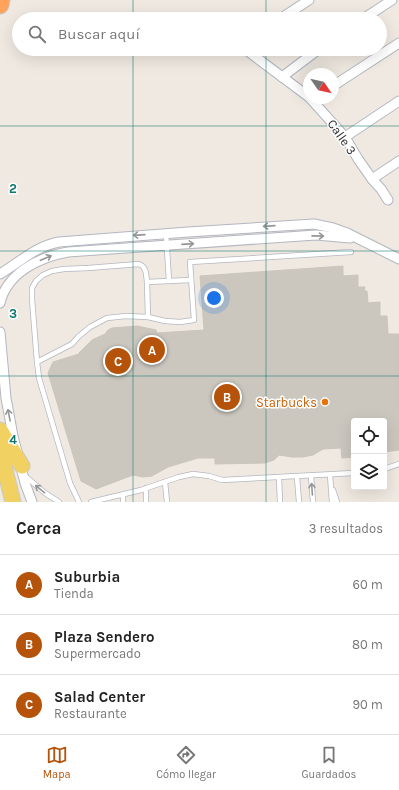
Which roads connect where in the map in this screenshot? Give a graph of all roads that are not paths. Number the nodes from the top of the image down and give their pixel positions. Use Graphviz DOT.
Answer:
graph roads {
  1 [pos="1,0"];
  2 [pos="309,0"];
  3 [pos="392,0"];
  4 [pos="0,5"];
  5 [pos="291,12"];
  6 [pos="373,12"];
  7 [pos="399,43"];
  8 [pos="387,51"];
  9 [pos="254,56"];
  10 [pos="310,56"];
  11 [pos="379,56"];
  12 [pos="282,77"];
  13 [pos="339,82"];
  14 [pos="303,92"];
  15 [pos="399,102"];
  16 [pos="317,104"];
  17 [pos="345,137"];
  18 [pos="399,162"];
  19 [pos="372,179"];
  20 [pos="388,200"];
  21 [pos="166,233"];
  22 [pos="360,240"];
  23 [pos="167,246"];
  24 [pos="351,252"];
  25 [pos="399,259"];
  26 [pos="29,266"];
  27 [pos="0,274"];
  28 [pos="191,280"];
  29 [pos="169,281"];
  30 [pos="147,282"];
  31 [pos="0,283"];
  32 [pos="0,303"];
  33 [pos="148,317"];
  34 [pos="0,332"];
  35 [pos="37,362"];
  36 [pos="0,430"];
  37 [pos="0,450"];
  38 [pos="399,464"];
  39 [pos="387,468"];
  40 [pos="23,470"];
  41 [pos="351,473"];
  42 [pos="330,475"];
  43 [pos="311,476"];
  44 [pos="297,477"];
  45 [pos="279,478"];
  46 [pos="165,482"];
  47 [pos="331,483"];
  48 [pos="146,488"];
  49 [pos="123,495"];
  50 [pos="99,501"];
  51 [pos="13,502"];
  52 [pos="32,502"];
  53 [pos="58,502"];
  54 [pos="79,502"];
  55 [pos="91,502"];
  56 [pos="123,502"];
  57 [pos="146,502"];
  58 [pos="167,502"];
  59 [pos="280,502"];
  60 [pos="299,502"];
  61 [pos="313,502"];
  62 [pos="332,502"];
  63 [pos="337,502"];
  1 -- 4 [label="highway"];
  2 -- 5 [label="street"];
  3 -- 6 [label="street"];
  7 -- 8 [label="street"];
  9 -- 12 [label="street, Calle 3"];
  10 -- 12 [label="street"];
  11 -- 13 [label="street"];
  12 -- 14 [label="street, Calle 3"];
  15 -- 17 [label="street"];
  16 -- 17 [label="street, Calle 3"];
  17 -- 19 [label="street, Calle 3"];
  18 -- 19 [label="street"];
  19 -- 20 [label="street, Calle 3"];
  22 -- 21 [label="street, one-way"];
  21 -- 23 [label="lane"];
  21 -- 27 [label="street, one-way"];
  23 -- 22 [label="street, one-way"];
  22 -- 25 [label="street"];
  26 -- 23 [label="street, one-way"];
  23 -- 29 [label="lane"];
  24 -- 28 [label="lane"];
  26 -- 31 [label="street"];
  26 -- 32 [label="street"];
  28 -- 29 [label="lane"];
  28 -- 33 [label="lane"];
  29 -- 30 [label="lane"];
  30 -- 33 [label="lane"];
  30 -- 35 [label="lane"];
  33 -- 35 [label="lane"];
  40 -- 34 [label="street, one-way"];
  35 -- 54 [label="lane"];
  36 -- 40 [label="main road"];
  37 -- 51 [label="main road"];
  38 -- 39 [label="lane"];
  40 -- 52 [label="street"];
  53 -- 40 [label="lane, one-way"];
  41 -- 42 [label="lane"];
  42 -- 43 [label="lane"];
  42 -- 47 [label="lane"];
  43 -- 44 [label="lane"];
  61 -- 43 [label="lane, one-way"];
  44 -- 45 [label="lane"];
  44 -- 60 [label="lane"];
  45 -- 46 [label="lane"];
  45 -- 59 [label="lane"];
  46 -- 48 [label="lane"];
  46 -- 58 [label="lane"];
  47 -- 62 [label="lane"];
  47 -- 63 [label="lane"];
  48 -- 49 [label="lane"];
  48 -- 57 [label="lane"];
  49 -- 50 [label="lane"];
  49 -- 56 [label="lane"];
  50 -- 55 [label="lane"];
}
